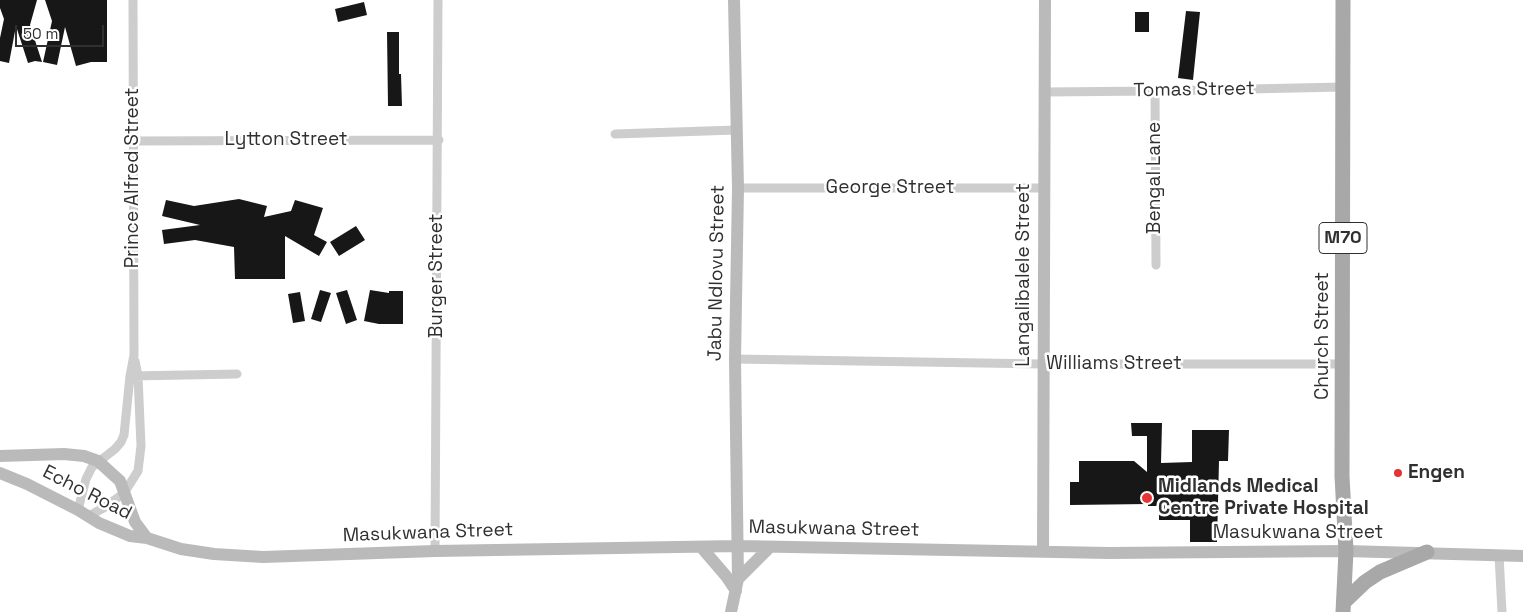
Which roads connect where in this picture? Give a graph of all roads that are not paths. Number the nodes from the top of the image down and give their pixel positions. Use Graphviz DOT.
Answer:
graph roads {
  1 [pos="133,0"];
  2 [pos="438,0"];
  3 [pos="734,0"];
  4 [pos="1045,0"];
  5 [pos="1343,0"];
  6 [pos="1343,87"];
  7 [pos="1155,91"];
  8 [pos="1044,92"];
  9 [pos="736,130"];
  10 [pos="615,134"];
  11 [pos="438,140"];
  12 [pos="133,141"];
  13 [pos="738,188"];
  14 [pos="1043,188"];
  15 [pos="1156,265"];
  16 [pos="735,359"];
  17 [pos="1043,364"];
  18 [pos="1343,364"];
  19 [pos="237,374"];
  20 [pos="134,376"];
  21 [pos="0,456"];
  22 [pos="98,461"];
  23 [pos="0,473"];
  24 [pos="124,493"];
  25 [pos="83,513"];
  26 [pos="147,538"];
  27 [pos="738,546"];
  28 [pos="702,548"];
  29 [pos="769,548"];
  30 [pos="435,551"];
  31 [pos="1043,551"];
  32 [pos="1346,551"];
  33 [pos="1427,552"];
  34 [pos="1499,555"];
  35 [pos="1523,556"];
  36 [pos="737,585"];
  37 [pos="1344,607"];
  38 [pos="731,612"];
  39 [pos="1502,612"];
  1 -- 12 [label="street, Prince Alfred Street"];
  2 -- 11 [label="street, Burger Street"];
  3 -- 9 [label="main road, Jabu Ndlovu Street"];
  4 -- 8 [label="main road, Langalibalele Street"];
  5 -- 6 [label="main road, Church Street / M70"];
  6 -- 7 [label="street, Tomas Street"];
  6 -- 18 [label="main road, Church Street / M70"];
  7 -- 8 [label="street, Tomas Street"];
  7 -- 15 [label="street, Bengal Lane"];
  8 -- 14 [label="main road, Langalibalele Street"];
  9 -- 10 [label="street"];
  9 -- 13 [label="main road, Jabu Ndlovu Street"];
  11 -- 12 [label="street, Lytton Street"];
  11 -- 30 [label="street, Burger Street"];
  12 -- 20 [label="street, Prince Alfred Street"];
  13 -- 14 [label="street, George Street"];
  13 -- 16 [label="main road, Jabu Ndlovu Street"];
  14 -- 17 [label="main road, Langalibalele Street"];
  16 -- 17 [label="street, Williams Street"];
  16 -- 27 [label="main road, Jabu Ndlovu Street"];
  17 -- 18 [label="street, Williams Street"];
  17 -- 31 [label="main road, Langalibalele Street"];
  18 -- 32 [label="main road, Church Street / M70"];
  19 -- 20 [label="street"];
  20 -- 22 [label="street, Prince Alfred Street"];
  20 -- 24 [label="street, Prince Alfred Street"];
  21 -- 22 [label="main road, Echo Road"];
  22 -- 24 [label="main road, Echo Road"];
  22 -- 25 [label="street, Prince Alfred Street"];
  23 -- 25 [label="main road, Echo Road"];
  24 -- 25 [label="street, Prince Alfred Street"];
  24 -- 26 [label="main road, Echo Road"];
  25 -- 26 [label="main road, Echo Road"];
  26 -- 30 [label="main road, Masukwana Street"];
  27 -- 28 [label="main road, Masukwana Street"];
  27 -- 29 [label="main road, Masukwana Street"];
  27 -- 36 [label="main road, Jabu Ndlovu Street"];
  28 -- 30 [label="main road, Masukwana Street"];
  28 -- 36 [label="main road"];
  29 -- 31 [label="main road, Masukwana Street"];
  29 -- 36 [label="main road"];
  31 -- 32 [label="main road, Masukwana Street"];
  32 -- 33 [label="main road, Masukwana Street"];
  32 -- 37 [label="main road, Church Street / M70"];
  33 -- 34 [label="main road, Masukwana Street"];
  33 -- 37 [label="main road"];
  34 -- 35 [label="main road, Masukwana Street"];
  34 -- 39 [label="street"];
  36 -- 38 [label="main road, Jabu Ndlovu Street"];
}
